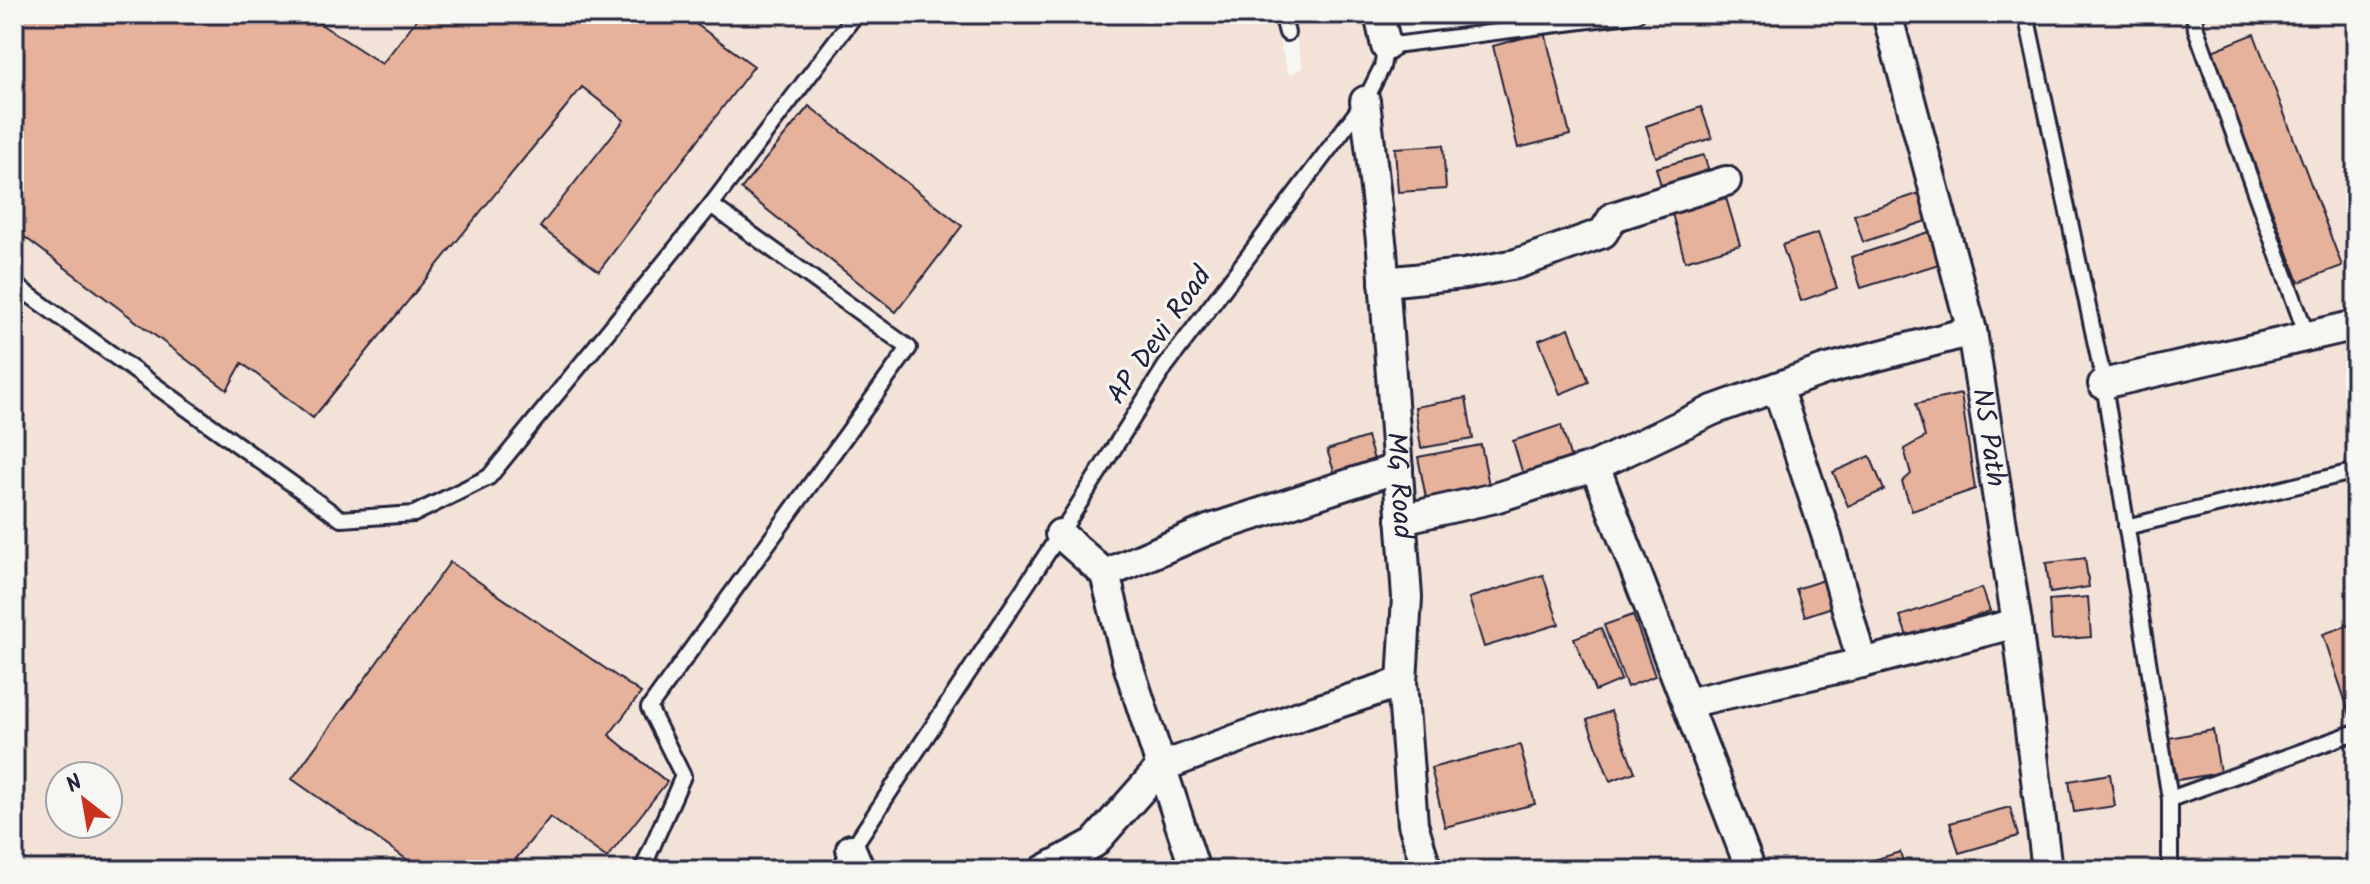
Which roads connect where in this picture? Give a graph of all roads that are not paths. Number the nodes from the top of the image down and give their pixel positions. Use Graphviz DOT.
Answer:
graph roads {
  1 [pos="856,14"];
  2 [pos="1282,14"];
  3 [pos="1379,14"];
  4 [pos="1637,14"];
  5 [pos="1887,14"];
  6 [pos="2026,14"];
  7 [pos="2194,14"];
  8 [pos="1287,33"];
  9 [pos="1386,46"];
  10 [pos="1365,101"];
  11 [pos="1726,181"];
  12 [pos="711,205"];
  13 [pos="1384,282"];
  14 [pos="14,284"];
  15 [pos="2356,325"];
  16 [pos="1972,331"];
  17 [pos="2307,336"];
  18 [pos="2103,384"];
  19 [pos="1777,387"];
  20 [pos="1595,466"];
  21 [pos="1398,468"];
  22 [pos="2356,471"];
  23 [pos="1401,519"];
  24 [pos="2126,527"];
  25 [pos="1060,534"];
  26 [pos="1105,574"];
  27 [pos="2017,623"];
  28 [pos="1862,663"];
  29 [pos="1402,682"];
  30 [pos="1687,703"];
  31 [pos="2356,732"];
  32 [pos="1161,767"];
  33 [pos="2170,799"];
  34 [pos="850,863"];
  35 [pos="642,870"];
  36 [pos="1044,870"];
  37 [pos="1195,870"];
  38 [pos="1427,870"];
  39 [pos="1751,870"];
  40 [pos="2046,870"];
  41 [pos="2170,870"];
  1 -- 12 [label="lane"];
  2 -- 8 [label="lane"];
  3 -- 9 [label="street"];
  4 -- 9 [label="lane"];
  5 -- 16 [label="street, NS Path"];
  6 -- 18 [label="lane"];
  7 -- 17 [label="lane"];
  9 -- 10 [label="lane, AP Devi Road"];
  10 -- 13 [label="street, MG Road"];
  10 -- 25 [label="lane, AP Devi Road"];
  11 -- 13 [label="street"];
  12 -- 14 [label="lane"];
  12 -- 35 [label="lane"];
  13 -- 21 [label="street, MG Road"];
  15 -- 17 [label="street"];
  16 -- 19 [label="street"];
  16 -- 27 [label="street, NS Path"];
  17 -- 18 [label="street"];
  18 -- 24 [label="lane"];
  19 -- 20 [label="street"];
  19 -- 28 [label="street"];
  20 -- 23 [label="street"];
  20 -- 30 [label="street"];
  21 -- 23 [label="street, MG Road"];
  21 -- 26 [label="street"];
  22 -- 24 [label="lane"];
  23 -- 29 [label="street, MG Road"];
  24 -- 33 [label="lane"];
  25 -- 26 [label="street"];
  25 -- 34 [label="lane, AP Devi Road"];
  26 -- 32 [label="street"];
  27 -- 28 [label="street"];
  27 -- 40 [label="street, NS Path"];
  28 -- 30 [label="street"];
  29 -- 32 [label="street"];
  29 -- 38 [label="street, MG Road"];
  30 -- 39 [label="street"];
  31 -- 33 [label="lane"];
  32 -- 36 [label="street"];
  32 -- 37 [label="street"];
  33 -- 41 [label="lane"];
}
